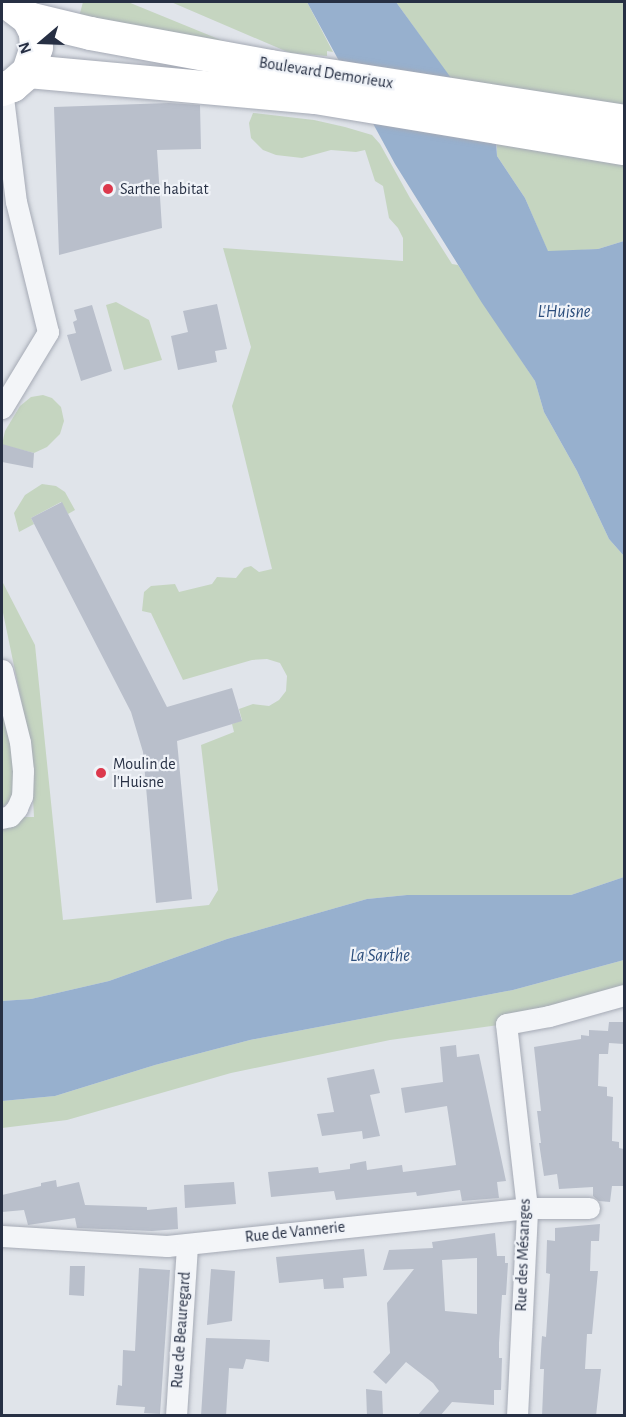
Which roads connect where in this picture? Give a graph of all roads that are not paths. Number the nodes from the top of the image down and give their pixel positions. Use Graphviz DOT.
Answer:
graph roads {
  1 [pos="18,10"];
  2 [pos="11,83"];
  3 [pos="624,121"];
  4 [pos="580,128"];
  5 [pos="624,148"];
  6 [pos="2,408"];
  7 [pos="2,670"];
  8 [pos="6,817"];
  9 [pos="624,995"];
  10 [pos="527,1208"];
  11 [pos="588,1208"];
  12 [pos="2,1236"];
  13 [pos="187,1244"];
  14 [pos="176,1416"];
  15 [pos="517,1416"];
  1 -- 2 [label="main road, Boulevard Demorieux"];
  1 -- 4 [label="main road, Boulevard Demorieux"];
  2 -- 4 [label="main road, Boulevard Demorieux"];
  2 -- 6 [label="street"];
  3 -- 4 [label="main road, Boulevard Demorieux"];
  4 -- 5 [label="main road, Boulevard Demorieux"];
  7 -- 8 [label="street"];
  9 -- 10 [label="street, Rue des Mésanges"];
  10 -- 11 [label="street, Rue de Vannerie"];
  10 -- 13 [label="street, Rue de Vannerie"];
  10 -- 15 [label="street, Rue des Mésanges"];
  12 -- 13 [label="street, Rue de Vannerie"];
  13 -- 14 [label="street, Rue de Beauregard"];
}
